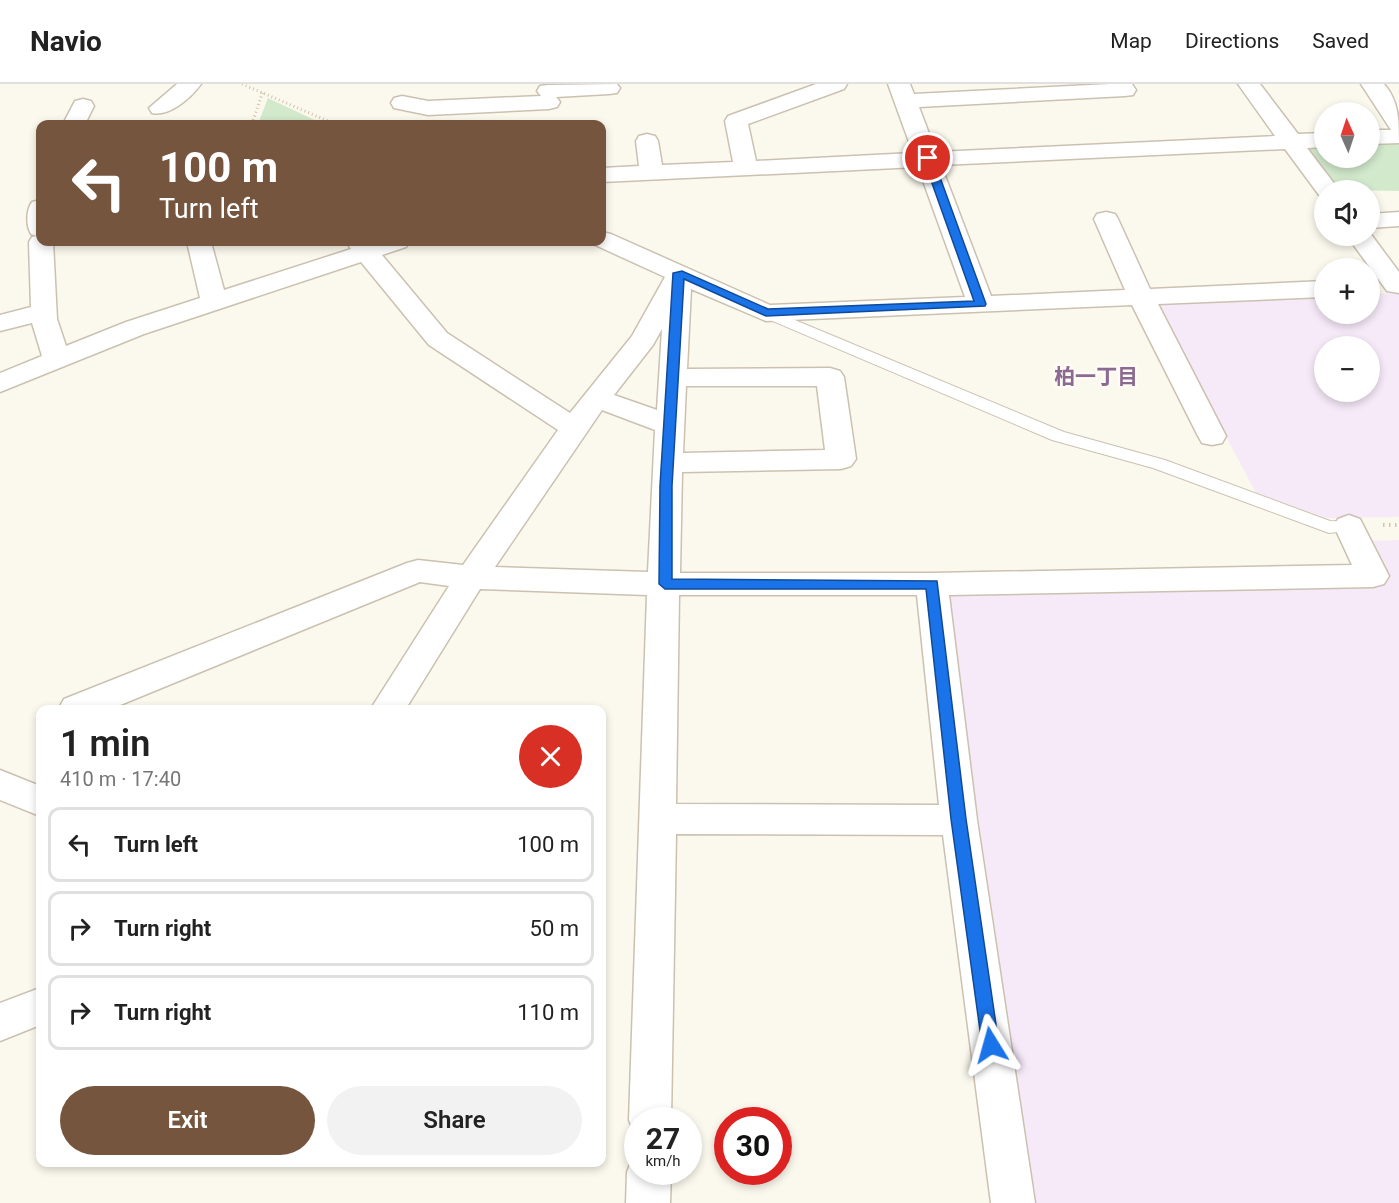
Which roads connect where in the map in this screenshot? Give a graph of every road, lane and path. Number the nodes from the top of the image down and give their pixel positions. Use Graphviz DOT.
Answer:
graph roads {
  1 [pos="190,84"];
  2 [pos="242,84"];
  3 [pos="836,84"];
  4 [pos="1121,84"];
  5 [pos="1249,84"];
  6 [pos="1372,84"];
  7 [pos="609,88"];
  8 [pos="263,91"];
  9 [pos="548,92"];
  10 [pos="902,92"];
  11 [pos="402,103"];
  12 [pos="160,108"];
  13 [pos="253,120"];
  14 [pos="326,120"];
  15 [pos="550,120"];
  16 [pos="1399,125"];
  17 [pos="1399,136"];
  18 [pos="1380,137"];
  19 [pos="647,141"];
  20 [pos="1314,141"];
  21 [pos="1292,142"];
  22 [pos="928,158"];
  23 [pos="746,167"];
  24 [pos="651,172"];
  25 [pos="606,174"];
  26 [pos="1320,180"];
  27 [pos="1106,219"];
  28 [pos="1399,219"];
  29 [pos="1380,220"];
  30 [pos="606,241"];
  31 [pos="41,246"];
  32 [pos="200,246"];
  33 [pos="362,246"];
  34 [pos="1367,246"];
  35 [pos="679,273"];
  36 [pos="1398,286"];
  37 [pos="1380,287"];
  38 [pos="1314,290"];
  39 [pos="1141,297"];
  40 [pos="214,301"];
  41 [pos="981,304"];
  42 [pos="44,312"];
  43 [pos="766,313"];
  44 [pos="0,323"];
  45 [pos="57,359"];
  46 [pos="673,378"];
  47 [pos="0,383"];
  48 [pos="596,398"];
  49 [pos="670,425"];
  50 [pos="574,428"];
  51 [pos="1212,436"];
  52 [pos="667,463"];
  53 [pos="1349,526"];
  54 [pos="471,577"];
  55 [pos="665,584"];
  56 [pos="932,584"];
  57 [pos="83,705"];
  58 [pos="390,705"];
  59 [pos="0,785"];
  60 [pos="36,799"];
  61 [pos="657,819"];
  62 [pos="959,819"];
  63 [pos="36,1008"];
  64 [pos="1,1024"];
  65 [pos="650,1107"];
  66 [pos="649,1185"];
  67 [pos="648,1203"];
  68 [pos="1013,1203"];
  1 -- 12 [label="street"];
  2 -- 8 [label="path"];
  3 -- 23 [label="street"];
  4 -- 10 [label="street"];
  5 -- 21 [label="street"];
  6 -- 16 [label="street"];
  7 -- 9 [label="street"];
  8 -- 13 [label="path"];
  8 -- 14 [label="path"];
  9 -- 11 [label="street"];
  9 -- 15 [label="street"];
  10 -- 22 [label="street"];
  17 -- 18 [label="street"];
  19 -- 24 [label="street"];
  20 -- 21 [label="street"];
  21 -- 22 [label="street"];
  21 -- 26 [label="street"];
  22 -- 23 [label="street"];
  22 -- 41 [label="street"];
  23 -- 24 [label="street"];
  24 -- 25 [label="street"];
  27 -- 39 [label="street"];
  28 -- 29 [label="street"];
  30 -- 35 [label="street"];
  31 -- 42 [label="street"];
  32 -- 40 [label="street"];
  33 -- 40 [label="street"];
  33 -- 50 [label="street"];
  34 -- 36 [label="street"];
  35 -- 43 [label="street"];
  35 -- 46 [label="street"];
  35 -- 48 [label="street"];
  36 -- 37 [label="street"];
  38 -- 39 [label="street"];
  39 -- 41 [label="street"];
  39 -- 51 [label="street"];
  40 -- 45 [label="street"];
  41 -- 43 [label="street"];
  42 -- 44 [label="street"];
  42 -- 45 [label="street"];
  43 -- 53 [label="lane"];
  45 -- 47 [label="street"];
  46 -- 49 [label="street"];
  46 -- 52 [label="street"];
  48 -- 49 [label="street"];
  48 -- 50 [label="street"];
  49 -- 52 [label="street"];
  50 -- 54 [label="street"];
  52 -- 55 [label="street"];
  53 -- 56 [label="street"];
  54 -- 55 [label="street"];
  54 -- 57 [label="street"];
  54 -- 58 [label="street"];
  55 -- 56 [label="street"];
  55 -- 61 [label="street"];
  56 -- 62 [label="street"];
  59 -- 60 [label="street"];
  61 -- 62 [label="street"];
  61 -- 65 [label="street"];
  62 -- 68 [label="street"];
  63 -- 64 [label="street"];
  66 -- 67 [label="street"];
}
